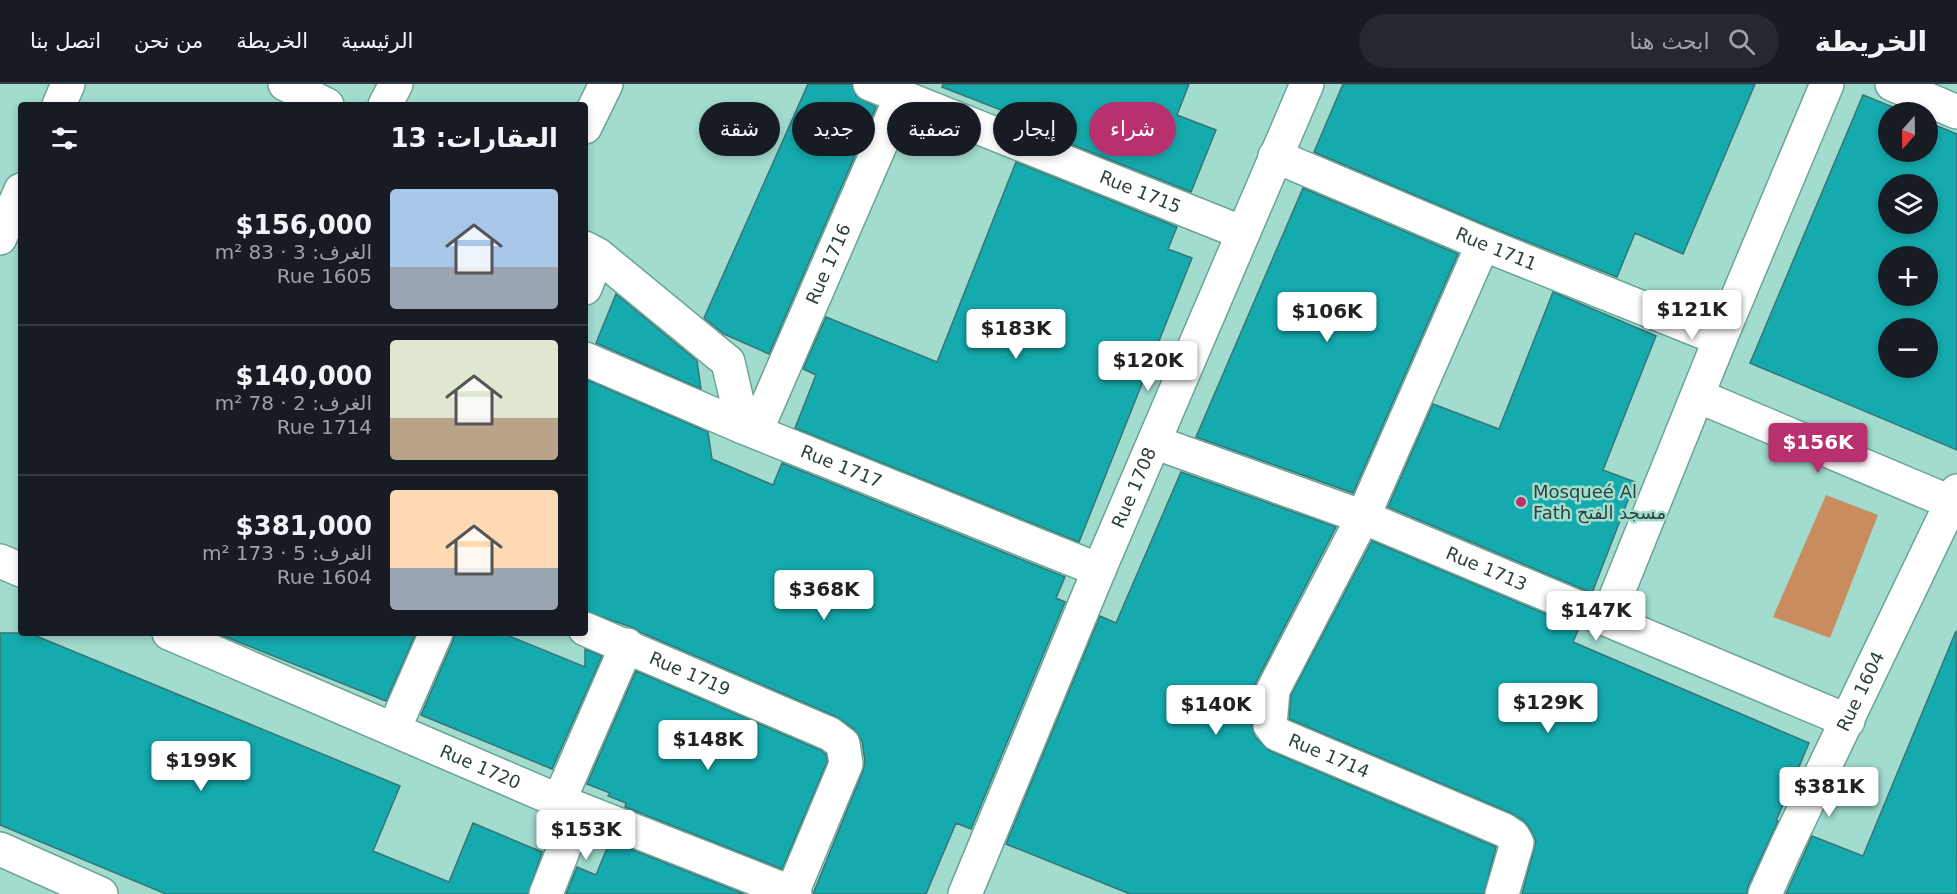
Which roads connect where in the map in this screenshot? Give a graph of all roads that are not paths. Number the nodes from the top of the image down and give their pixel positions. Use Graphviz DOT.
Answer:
graph roads {
  1 [pos="68,84"];
  2 [pos="285,84"];
  3 [pos="396,84"];
  4 [pos="606,84"];
  5 [pos="870,84"];
  6 [pos="1307,84"];
  7 [pos="1827,84"];
  8 [pos="1892,84"];
  9 [pos="901,97"];
  10 [pos="60,102"];
  11 [pos="321,102"];
  12 [pos="387,102"];
  13 [pos="1957,112"];
  14 [pos="588,121"];
  15 [pos="1275,156"];
  16 [pos="1243,233"];
  17 [pos="1483,244"];
  18 [pos="592,252"];
  19 [pos="588,273"];
  20 [pos="1720,339"];
  21 [pos="588,360"];
  22 [pos="1698,396"];
  23 [pos="749,429"];
  24 [pos="1154,442"];
  25 [pos="1955,500"];
  26 [pos="1363,517"];
  27 [pos="0,561"];
  28 [pos="18,569"];
  29 [pos="1098,570"];
  30 [pos="1607,619"];
  31 [pos="588,629"];
  32 [pos="176,636"];
  33 [pos="435,636"];
  34 [pos="627,645"];
  35 [pos="1848,721"];
  36 [pos="394,729"];
  37 [pos="569,805"];
  38 [pos="1,851"];
  39 [pos="101,894"];
  40 [pos="546,894"];
  41 [pos="794,894"];
  42 [pos="965,894"];
  43 [pos="1502,894"];
  44 [pos="1766,894"];
  1 -- 10 [label="street"];
  2 -- 11 [label="street"];
  3 -- 12 [label="street"];
  4 -- 14 [label="street"];
  5 -- 9 [label="street, Rue 1715"];
  6 -- 15 [label="street, Rue 1708"];
  7 -- 20 [label="street"];
  8 -- 13 [label="street"];
  9 -- 16 [label="street, Rue 1715"];
  9 -- 23 [label="street, Rue 1716"];
  15 -- 16 [label="street, Rue 1708"];
  15 -- 17 [label="street, Rue 1711"];
  16 -- 24 [label="street, Rue 1708"];
  17 -- 20 [label="street, Rue 1711"];
  17 -- 26 [label="street, Rue 1714"];
  18 -- 19 [label="street"];
  18 -- 23 [label="street"];
  20 -- 22 [label="street"];
  21 -- 23 [label="street, Rue 1717"];
  22 -- 25 [label="street"];
  22 -- 30 [label="street"];
  23 -- 29 [label="street, Rue 1717"];
  24 -- 26 [label="street, Rue 1713"];
  24 -- 29 [label="street, Rue 1708"];
  25 -- 35 [label="street, Rue 1604"];
  26 -- 30 [label="street, Rue 1713"];
  26 -- 43 [label="street, Rue 1714"];
  27 -- 28 [label="street"];
  29 -- 42 [label="street, Rue 1708"];
  30 -- 35 [label="street, Rue 1713"];
  31 -- 34 [label="street, Rue 1719"];
  32 -- 36 [label="street, Rue 1720"];
  33 -- 36 [label="street"];
  34 -- 37 [label="street"];
  34 -- 41 [label="street, Rue 1719"];
  35 -- 44 [label="street, Rue 1604"];
  36 -- 37 [label="street, Rue 1720"];
  37 -- 40 [label="street"];
  37 -- 41 [label="street, Rue 1720"];
  38 -- 39 [label="street"];
}
